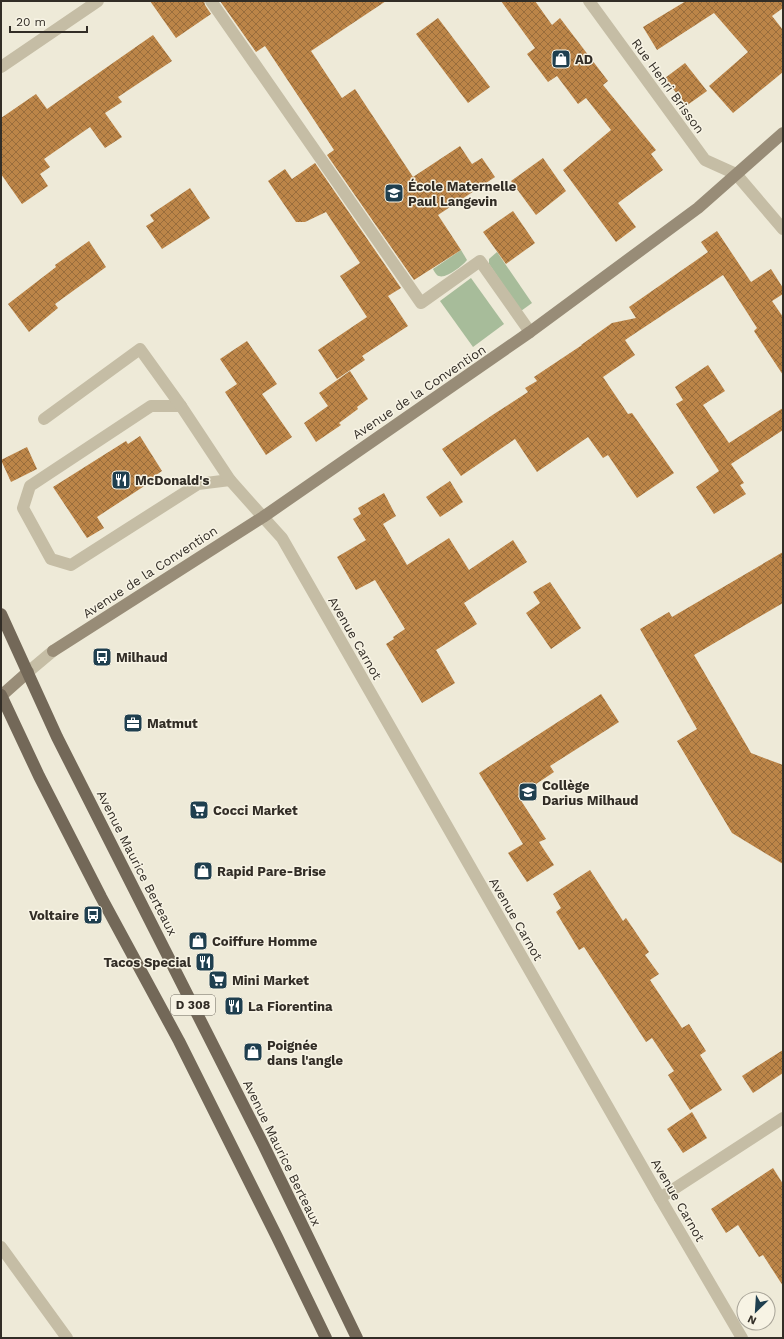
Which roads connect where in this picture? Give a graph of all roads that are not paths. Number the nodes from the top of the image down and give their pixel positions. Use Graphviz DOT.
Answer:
graph roads {
  1 [pos="98,1"];
  2 [pos="211,1"];
  3 [pos="589,1"];
  4 [pos="1,67"];
  5 [pos="783,133"];
  6 [pos="736,174"];
  7 [pos="783,229"];
  8 [pos="530,332"];
  9 [pos="181,406"];
  10 [pos="44,419"];
  11 [pos="230,480"];
  12 [pos="263,516"];
  13 [pos="1,614"];
  14 [pos="28,672"];
  15 [pos="1,696"];
  16 [pos="783,1118"];
  17 [pos="660,1198"];
  18 [pos="1,1247"];
  19 [pos="68,1338"];
  20 [pos="326,1338"];
  21 [pos="357,1338"];
  22 [pos="742,1338"];
  1 -- 4 [label="street"];
  2 -- 8 [label="street"];
  3 -- 6 [label="street, Rue Henri Brisson"];
  5 -- 6 [label="street, Avenue de la Convention"];
  6 -- 7 [label="street"];
  6 -- 8 [label="street, Avenue de la Convention"];
  8 -- 12 [label="street, Avenue de la Convention"];
  9 -- 10 [label="street, Avenue Carnot"];
  9 -- 11 [label="street, Avenue Carnot"];
  9 -- 11 [label="street"];
  11 -- 12 [label="street, Avenue Carnot"];
  12 -- 14 [label="street, Avenue de la Convention"];
  12 -- 17 [label="street, Avenue Carnot"];
  13 -- 14 [label="main road, Avenue Maurice Berteaux / D 308"];
  14 -- 15 [label="street"];
  14 -- 21 [label="main road, Avenue Maurice Berteaux / D 308"];
  15 -- 20 [label="main road"];
  16 -- 17 [label="street"];
  17 -- 22 [label="street, Avenue Carnot"];
  18 -- 19 [label="street"];
}
